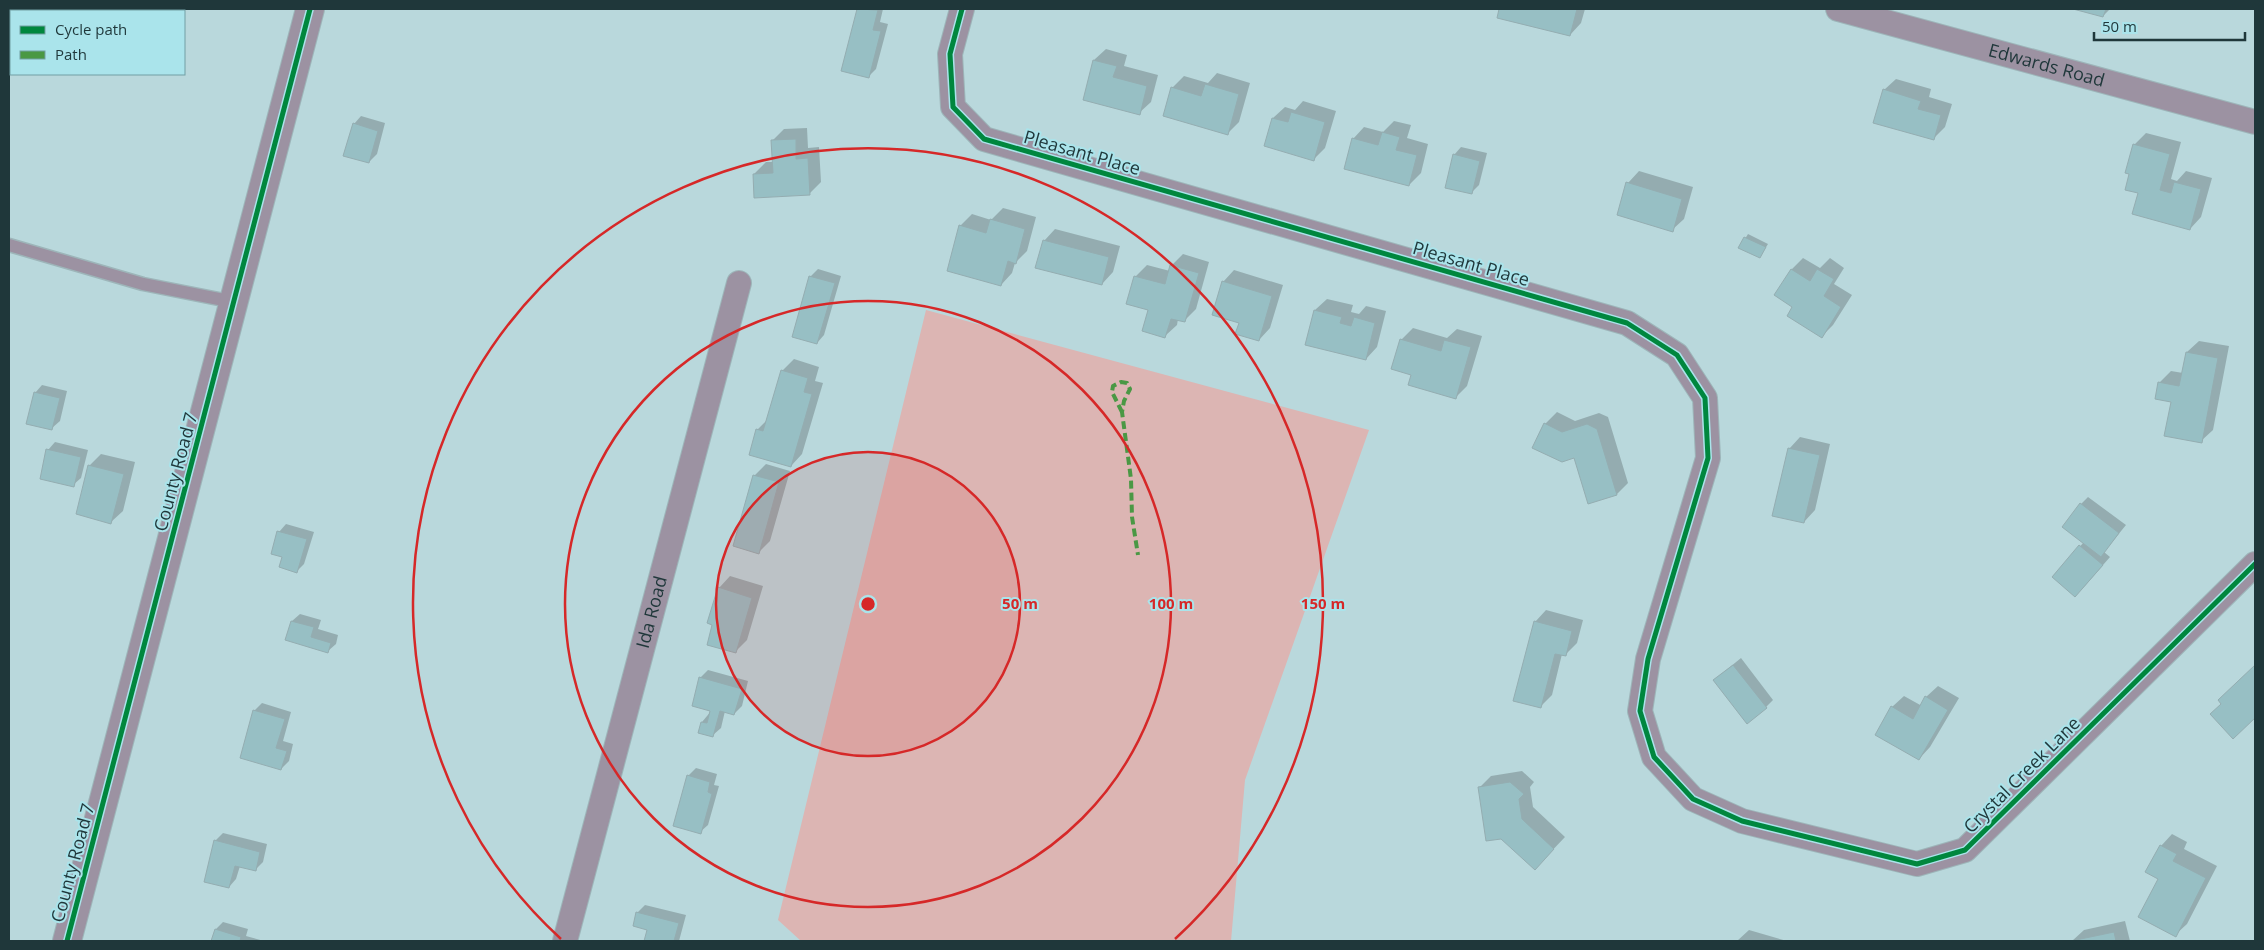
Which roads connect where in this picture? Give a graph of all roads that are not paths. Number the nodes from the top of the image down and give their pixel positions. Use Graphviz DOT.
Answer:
graph roads {
  1 [pos="310,9"];
  2 [pos="962,9"];
  3 [pos="1838,9"];
  4 [pos="2255,122"];
  5 [pos="9,245"];
  6 [pos="739,283"];
  7 [pos="234,302"];
  8 [pos="2255,564"];
  9 [pos="1654,757"];
  10 [pos="67,941"];
  11 [pos="565,941"];
  1 -- 7 [label="street, County Road 7"];
  2 -- 9 [label="street, Pleasant Place"];
  3 -- 4 [label="street, Edwards Road"];
  5 -- 7 [label="lane"];
  6 -- 11 [label="street, Ida Road"];
  7 -- 10 [label="street, County Road 7"];
  8 -- 9 [label="street, Crystal Creek Lane"];
}
